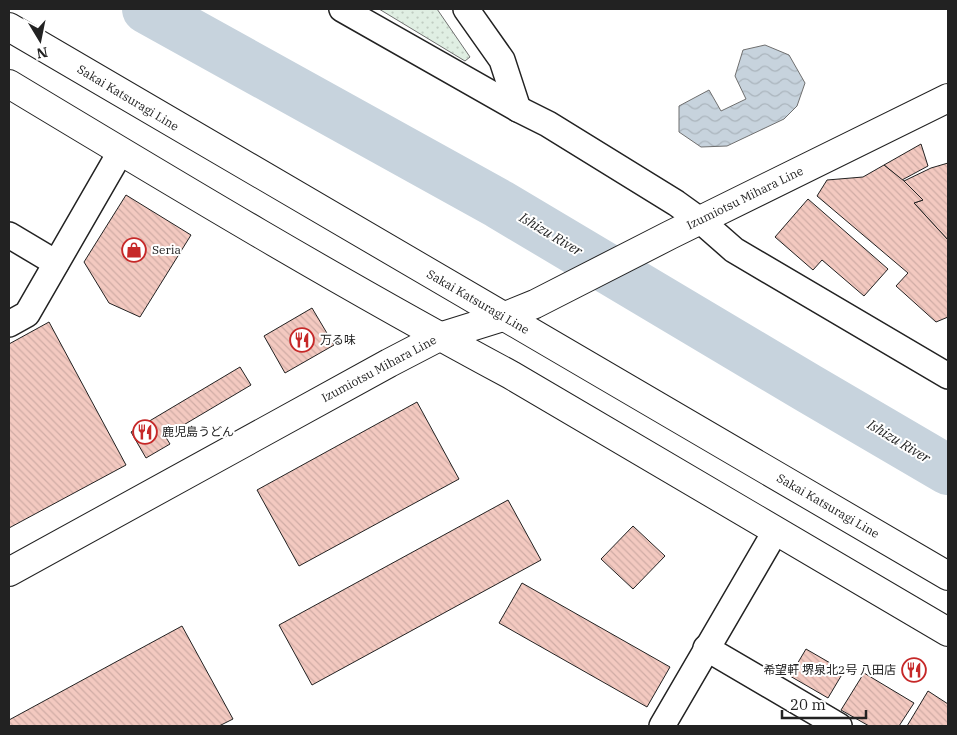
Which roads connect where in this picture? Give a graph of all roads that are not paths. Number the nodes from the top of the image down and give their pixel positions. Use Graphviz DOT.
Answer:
graph roads {
  1 [pos="342,9"];
  2 [pos="466,9"];
  3 [pos="9,27"];
  4 [pos="9,84"];
  5 [pos="948,98"];
  6 [pos="518,109"];
  7 [pos="121,151"];
  8 [pos="701,221"];
  9 [pos="9,235"];
  10 [pos="56,263"];
  11 [pos="503,317"];
  12 [pos="9,324"];
  13 [pos="439,337"];
  14 [pos="948,376"];
  15 [pos="775,532"];
  16 [pos="9,572"];
  17 [pos="948,576"];
  18 [pos="948,632"];
  19 [pos="706,648"];
  20 [pos="662,726"];
  21 [pos="839,726"];
  1 -- 6 [label="street"];
  2 -- 6 [label="street"];
  3 -- 11 [label="main road, Sakai Katsuragi Line"];
  4 -- 7 [label="main road"];
  5 -- 8 [label="main road, Izumiotsu Mihara Line"];
  6 -- 8 [label="street"];
  7 -- 10 [label="street"];
  7 -- 13 [label="main road"];
  8 -- 11 [label="main road, Izumiotsu Mihara Line"];
  8 -- 14 [label="street"];
  9 -- 10 [label="street"];
  10 -- 12 [label="street"];
  11 -- 13 [label="main road, Izumiotsu Mihara Line"];
  11 -- 17 [label="main road, Sakai Katsuragi Line"];
  13 -- 15 [label="main road"];
  13 -- 16 [label="main road, Izumiotsu Mihara Line"];
  15 -- 18 [label="main road"];
  15 -- 19 [label="street"];
  19 -- 20 [label="street"];
  19 -- 21 [label="street"];
}
